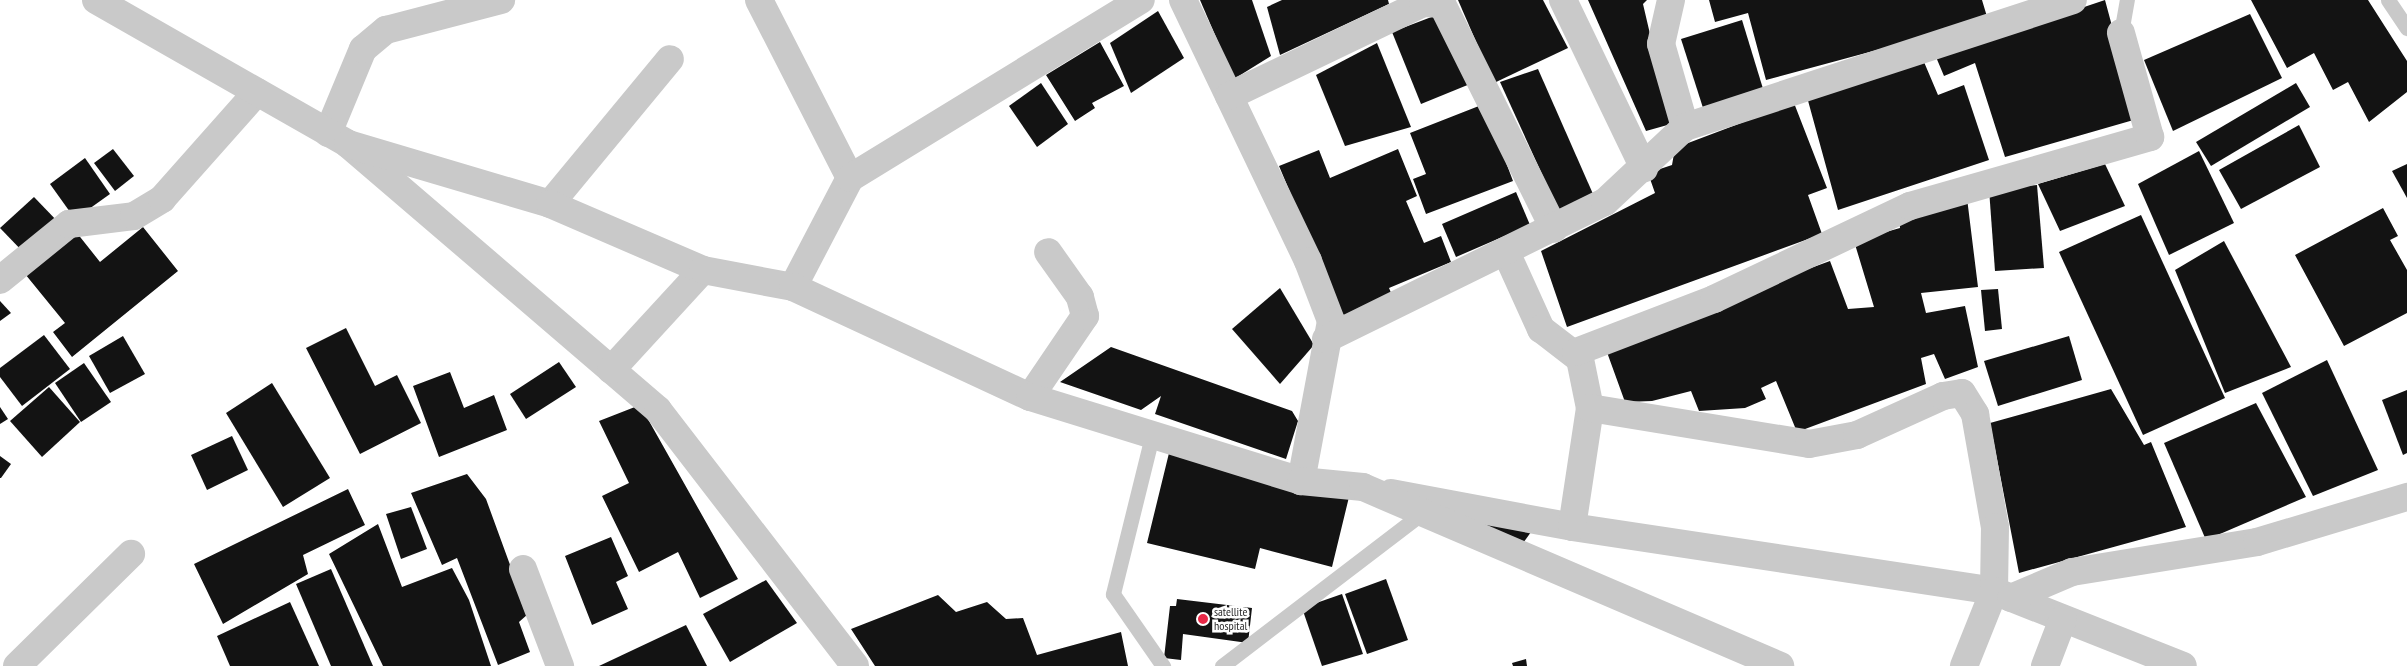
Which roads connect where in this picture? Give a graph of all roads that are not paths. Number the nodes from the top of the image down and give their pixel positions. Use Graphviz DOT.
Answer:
graph roads {
  1 [pos="96,0"];
  2 [pos="501,0"];
  3 [pos="759,0"];
  4 [pos="1141,0"];
  5 [pos="1182,0"];
  6 [pos="1563,0"];
  7 [pos="1671,0"];
  8 [pos="2073,0"];
  9 [pos="2126,0"];
  10 [pos="2388,0"];
  11 [pos="2407,28"];
  12 [pos="2121,33"];
  13 [pos="670,59"];
  14 [pos="257,92"];
  15 [pos="1229,96"];
  16 [pos="1685,127"];
  17 [pos="338,138"];
  18 [pos="1644,168"];
  19 [pos="850,178"];
  20 [pos="550,204"];
  21 [pos="1554,229"];
  22 [pos="1048,252"];
  23 [pos="1506,252"];
  24 [pos="703,270"];
  25 [pos="0,280"];
  26 [pos="793,287"];
  27 [pos="1326,339"];
  28 [pos="1576,352"];
  29 [pos="611,370"];
  30 [pos="1030,397"];
  31 [pos="1590,408"];
  32 [pos="1152,436"];
  33 [pos="1301,481"];
  34 [pos="1363,487"];
  35 [pos="2407,497"];
  36 [pos="1422,513"];
  37 [pos="1572,527"];
  38 [pos="131,554"];
  39 [pos="523,569"];
  40 [pos="2003,594"];
  41 [pos="2063,619"];
  42 [pos="17,666"];
  43 [pos="560,666"];
  44 [pos="855,666"];
  45 [pos="1163,666"];
  46 [pos="1222,666"];
  47 [pos="1780,666"];
  48 [pos="1964,666"];
  49 [pos="2045,666"];
  50 [pos="2183,666"];
  1 -- 14 [label="street"];
  2 -- 17 [label="street"];
  3 -- 19 [label="street"];
  4 -- 19 [label="street"];
  5 -- 15 [label="street"];
  6 -- 18 [label="street"];
  7 -- 16 [label="street"];
  8 -- 16 [label="street"];
  9 -- 12 [label="lane"];
  10 -- 11 [label="lane"];
  12 -- 28 [label="street"];
  13 -- 20 [label="street"];
  14 -- 17 [label="street"];
  14 -- 25 [label="street"];
  15 -- 21 [label="street"];
  15 -- 27 [label="street"];
  16 -- 18 [label="street"];
  17 -- 20 [label="street"];
  17 -- 29 [label="street"];
  18 -- 21 [label="street"];
  19 -- 26 [label="street"];
  20 -- 24 [label="street"];
  21 -- 23 [label="street"];
  22 -- 30 [label="street"];
  23 -- 27 [label="street"];
  23 -- 28 [label="street"];
  24 -- 26 [label="street"];
  24 -- 29 [label="street"];
  26 -- 30 [label="street"];
  27 -- 33 [label="street"];
  28 -- 31 [label="street"];
  29 -- 44 [label="street"];
  30 -- 32 [label="street"];
  31 -- 37 [label="street"];
  31 -- 40 [label="street"];
  32 -- 33 [label="street"];
  32 -- 45 [label="lane"];
  33 -- 34 [label="street"];
  34 -- 36 [label="street"];
  34 -- 37 [label="street"];
  35 -- 40 [label="street"];
  36 -- 46 [label="lane"];
  36 -- 47 [label="street"];
  37 -- 40 [label="street"];
  38 -- 42 [label="street"];
  39 -- 43 [label="street"];
  40 -- 41 [label="street"];
  40 -- 48 [label="street"];
  41 -- 49 [label="street"];
  41 -- 50 [label="street"];
}
